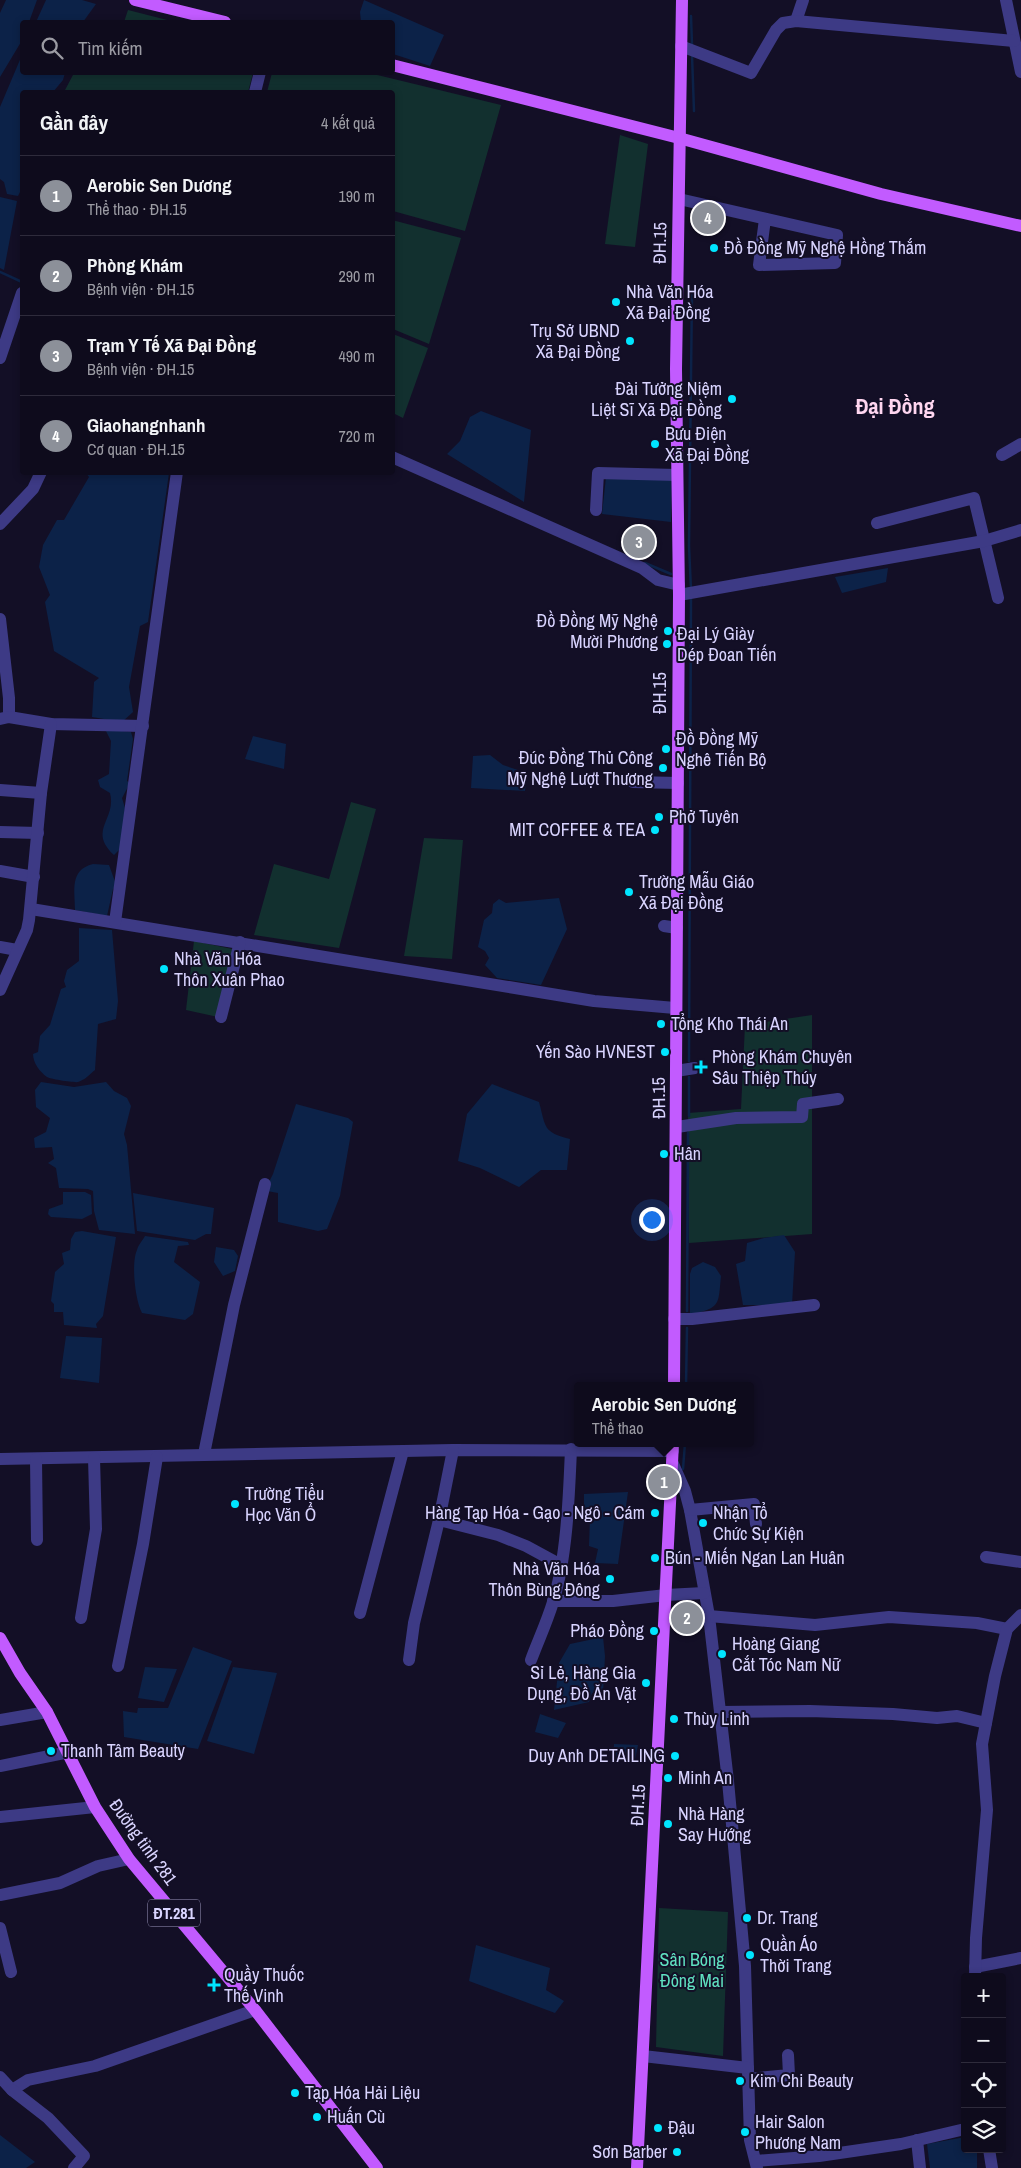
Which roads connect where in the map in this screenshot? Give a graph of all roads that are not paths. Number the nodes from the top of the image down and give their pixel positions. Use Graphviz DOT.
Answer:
graph roads {
  1 [pos="135,0"];
  2 [pos="682,0"];
  3 [pos="803,0"];
  4 [pos="1006,0"];
  5 [pos="217,20"];
  6 [pos="796,21"];
  7 [pos="1014,41"];
  8 [pos="681,46"];
  9 [pos="395,66"];
  10 [pos="1021,72"];
  11 [pos="259,75"];
  12 [pos="256,90"];
  13 [pos="679,138"];
  14 [pos="679,199"];
  15 [pos="765,219"];
  16 [pos="1021,226"];
  17 [pos="20,299"];
  18 [pos="0,358"];
  19 [pos="1021,444"];
  20 [pos="1002,455"];
  21 [pos="395,458"];
  22 [pos="40,475"];
  23 [pos="177,475"];
  24 [pos="677,475"];
  25 [pos="596,510"];
  26 [pos="877,523"];
  27 [pos="0,524"];
  28 [pos="1021,530"];
  29 [pos="984,542"];
  30 [pos="679,590"];
  31 [pos="998,598"];
  32 [pos="0,619"];
  33 [pos="0,636"];
  34 [pos="4,718"];
  35 [pos="51,724"];
  36 [pos="143,726"];
  37 [pos="633,782"];
  38 [pos="678,783"];
  39 [pos="0,790"];
  40 [pos="41,793"];
  41 [pos="0,832"];
  42 [pos="38,834"];
  43 [pos="0,871"];
  44 [pos="34,877"];
  45 [pos="31,909"];
  46 [pos="115,922"];
  47 [pos="664,926"];
  48 [pos="677,928"];
  49 [pos="240,942"];
  50 [pos="0,947"];
  51 [pos="17,950"];
  52 [pos="0,990"];
  53 [pos="675,1008"];
  54 [pos="221,1017"];
  55 [pos="695,1068"];
  56 [pos="676,1071"];
  57 [pos="838,1099"];
  58 [pos="677,1127"];
  59 [pos="265,1184"];
  60 [pos="814,1305"];
  61 [pos="674,1319"];
  62 [pos="674,1382"];
  63 [pos="673,1447"];
  64 [pos="571,1449"];
  65 [pos="453,1450"];
  66 [pos="403,1451"];
  67 [pos="204,1454"];
  68 [pos="157,1457"];
  69 [pos="94,1458"];
  70 [pos="0,1459"];
  71 [pos="36,1459"];
  72 [pos="672,1464"];
  73 [pos="690,1510"];
  74 [pos="439,1520"];
  75 [pos="756,1524"];
  76 [pos="37,1540"];
  77 [pos="986,1557"];
  78 [pos="1021,1562"];
  79 [pos="561,1565"];
  80 [pos="704,1593"];
  81 [pos="666,1595"];
  82 [pos="553,1601"];
  83 [pos="360,1613"];
  84 [pos="709,1616"];
  85 [pos="1021,1616"];
  86 [pos="81,1618"];
  87 [pos="1007,1629"];
  88 [pos="0,1638"];
  89 [pos="409,1660"];
  90 [pos="531,1660"];
  91 [pos="118,1666"];
  92 [pos="47,1712"];
  93 [pos="720,1712"];
  94 [pos="0,1720"];
  95 [pos="986,1723"];
  96 [pos="69,1752"];
  97 [pos="0,1766"];
  98 [pos="95,1807"];
  99 [pos="0,1817"];
  100 [pos="129,1859"];
  101 [pos="0,1895"];
  102 [pos="0,1928"];
  103 [pos="1021,1958"];
  104 [pos="11,1972"];
  105 [pos="975,1972"];
  106 [pos="255,2010"];
  107 [pos="643,2056"];
  108 [pos="788,2056"];
  109 [pos="748,2073"];
  110 [pos="0,2076"];
  111 [pos="12,2090"];
  112 [pos="961,2130"];
  113 [pos="917,2140"];
  114 [pos="990,2153"];
  115 [pos="757,2165"];
  116 [pos="74,2168"];
  117 [pos="377,2168"];
  118 [pos="637,2168"];
  119 [pos="920,2168"];
  120 [pos="992,2168"];
  1 -- 5 [label="main road"];
  2 -- 8 [label="main road, ĐH.15 / ĐH.15"];
  3 -- 6 [label="street"];
  4 -- 7 [label="street"];
  6 -- 7 [label="street"];
  6 -- 8 [label="street"];
  7 -- 10 [label="street"];
  8 -- 13 [label="main road, ĐH.15 / ĐH.15"];
  9 -- 13 [label="main road"];
  11 -- 12 [label="street"];
  13 -- 14 [label="main road, ĐH.15 / ĐH.15"];
  13 -- 16 [label="main road"];
  14 -- 15 [label="street"];
  14 -- 24 [label="main road, ĐH.15 / ĐH.15"];
  15 -- 15 [label="street"];
  17 -- 18 [label="street"];
  19 -- 20 [label="street"];
  21 -- 30 [label="street"];
  22 -- 27 [label="street"];
  23 -- 36 [label="street"];
  24 -- 25 [label="street"];
  24 -- 30 [label="main road, ĐH.15 / ĐH.15"];
  26 -- 29 [label="street"];
  28 -- 29 [label="street"];
  29 -- 30 [label="street"];
  29 -- 31 [label="street"];
  30 -- 38 [label="main road, ĐH.15 / ĐH.15"];
  32 -- 33 [label="street"];
  33 -- 34 [label="street"];
  34 -- 35 [label="street"];
  35 -- 36 [label="street"];
  35 -- 40 [label="street"];
  36 -- 46 [label="street"];
  37 -- 38 [label="street"];
  38 -- 48 [label="main road, ĐH.15 / ĐH.15"];
  39 -- 40 [label="street"];
  40 -- 42 [label="street"];
  41 -- 42 [label="street"];
  42 -- 44 [label="street"];
  43 -- 44 [label="street"];
  44 -- 45 [label="street"];
  45 -- 46 [label="street"];
  45 -- 51 [label="street"];
  46 -- 49 [label="street"];
  47 -- 48 [label="street"];
  48 -- 53 [label="main road, ĐH.15 / ĐH.15"];
  49 -- 53 [label="street"];
  49 -- 54 [label="street"];
  50 -- 51 [label="street"];
  51 -- 52 [label="street"];
  53 -- 56 [label="main road, ĐH.15 / ĐH.15"];
  55 -- 56 [label="street"];
  56 -- 58 [label="main road, ĐH.15 / ĐH.15"];
  57 -- 58 [label="street"];
  58 -- 61 [label="main road, ĐH.15 / ĐH.15"];
  59 -- 67 [label="street"];
  60 -- 61 [label="street"];
  61 -- 62 [label="main road, ĐH.15 / ĐH.15"];
  63 -- 64 [label="street"];
  63 -- 72 [label="main road, ĐH.15 / ĐH.15"];
  64 -- 65 [label="street"];
  64 -- 79 [label="street"];
  65 -- 66 [label="street"];
  65 -- 74 [label="street"];
  66 -- 67 [label="street"];
  66 -- 83 [label="street"];
  67 -- 68 [label="street"];
  68 -- 69 [label="street"];
  68 -- 91 [label="street"];
  69 -- 71 [label="street"];
  69 -- 86 [label="street"];
  70 -- 71 [label="street"];
  71 -- 76 [label="street"];
  72 -- 73 [label="street"];
  72 -- 81 [label="main road, ĐH.15 / ĐH.15"];
  73 -- 75 [label="street"];
  73 -- 80 [label="street"];
  74 -- 79 [label="street"];
  74 -- 89 [label="street"];
  77 -- 78 [label="street"];
  79 -- 82 [label="street"];
  80 -- 81 [label="street"];
  80 -- 84 [label="street"];
  81 -- 82 [label="street"];
  81 -- 107 [label="main road, ĐH.15 / ĐH.15"];
  82 -- 90 [label="street"];
  84 -- 87 [label="street"];
  84 -- 93 [label="street"];
  85 -- 87 [label="street"];
  87 -- 95 [label="street"];
  88 -- 92 [label="main road, Đường tỉnh 281 / ĐT.281"];
  92 -- 94 [label="street"];
  92 -- 96 [label="main road, Đường tỉnh 281 / ĐT.281"];
  93 -- 95 [label="street"];
  93 -- 109 [label="street"];
  95 -- 105 [label="street"];
  96 -- 97 [label="street"];
  96 -- 98 [label="main road, Đường tỉnh 281 / ĐT.281"];
  98 -- 99 [label="street"];
  98 -- 100 [label="main road, Đường tỉnh 281 / ĐT.281"];
  100 -- 101 [label="street"];
  100 -- 106 [label="main road, Đường tỉnh 281 / ĐT.281"];
  102 -- 104 [label="street"];
  103 -- 105 [label="street"];
  106 -- 111 [label="street"];
  106 -- 117 [label="main road, Đường tỉnh 281 / ĐT.281"];
  107 -- 109 [label="street"];
  107 -- 118 [label="main road, ĐH.15 / ĐH.15"];
  108 -- 109 [label="street"];
  109 -- 115 [label="street"];
  110 -- 111 [label="street"];
  111 -- 116 [label="street"];
  112 -- 113 [label="street"];
  113 -- 115 [label="street"];
  113 -- 119 [label="street"];
  114 -- 120 [label="street"];
}
